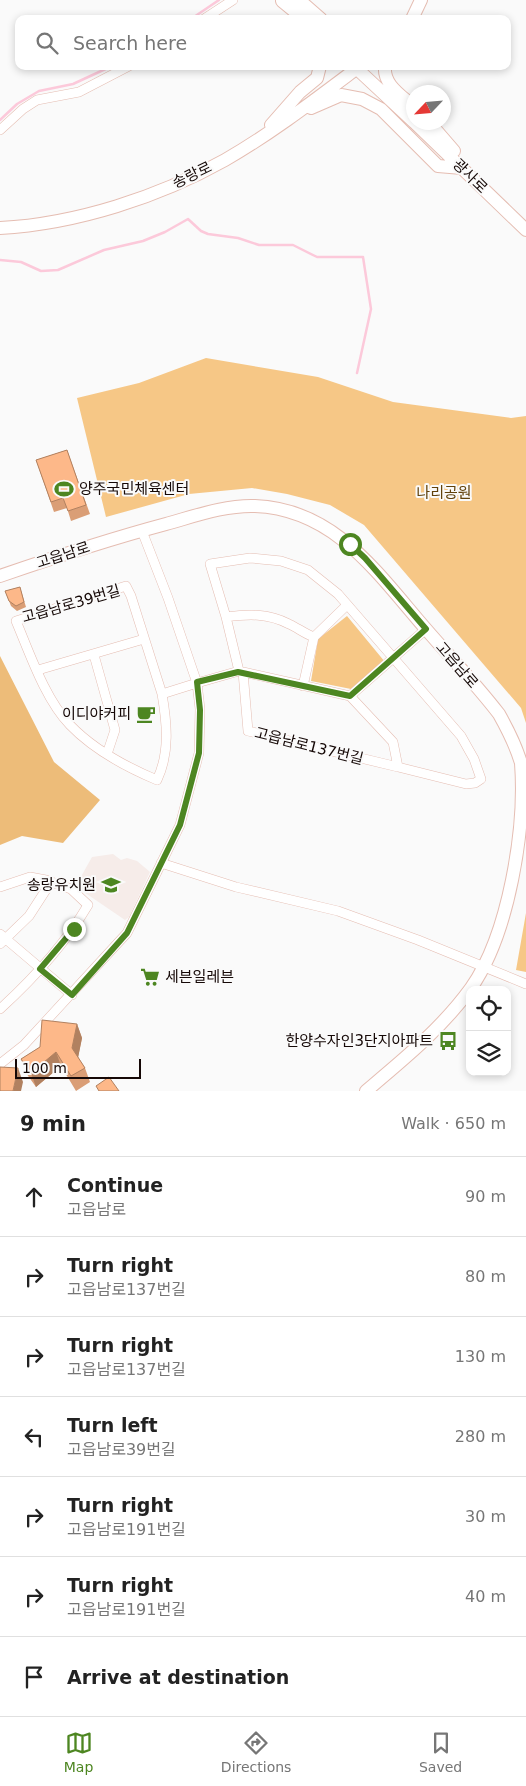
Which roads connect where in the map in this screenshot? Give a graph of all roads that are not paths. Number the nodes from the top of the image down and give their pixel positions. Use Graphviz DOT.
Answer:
graph roads {
  1 [pos="233,0"];
  2 [pos="282,0"];
  3 [pos="421,0"];
  4 [pos="210,15"];
  5 [pos="291,15"];
  6 [pos="299,15"];
  7 [pos="316,15"];
  8 [pos="413,15"];
  9 [pos="121,70"];
  10 [pos="319,70"];
  11 [pos="353,70"];
  12 [pos="360,70"];
  13 [pos="385,70"];
  14 [pos="406,100"];
  15 [pos="406,114"];
  16 [pos="288,119"];
  17 [pos="0,130"];
  18 [pos="422,130"];
  19 [pos="436,130"];
  20 [pos="260,137"];
  21 [pos="462,168"];
  22 [pos="496,200"];
  23 [pos="0,228"];
  24 [pos="526,230"];
  25 [pos="142,531"];
  26 [pos="0,576"];
  27 [pos="347,605"];
  28 [pos="226,617"];
  29 [pos="426,629"];
  30 [pos="314,637"];
  31 [pos="144,639"];
  32 [pos="94,654"];
  33 [pos="393,658"];
  34 [pos="38,670"];
  35 [pos="241,672"];
  36 [pos="197,682"];
  37 [pos="303,686"];
  38 [pos="162,694"];
  39 [pos="350,696"];
  40 [pos="107,754"];
  41 [pos="398,767"];
  42 [pos="161,863"];
  43 [pos="51,882"];
  44 [pos="0,887"];
  45 [pos="2,939"];
  46 [pos="484,968"];
  47 [pos="40,969"];
  48 [pos="526,984"];
  49 [pos="72,995"];
  50 [pos="0,1009"];
  51 [pos="0,1064"];
  52 [pos="366,1091"];
  1 -- 4 [label="street"];
  2 -- 5 [label="street"];
  2 -- 6 [label="street"];
  2 -- 7 [label="street"];
  3 -- 8 [label="street"];
  9 -- 17 [label="street"];
  10 -- 20 [label="street"];
  11 -- 16 [label="street, 송랑로"];
  12 -- 15 [label="street, 광사로"];
  13 -- 14 [label="street"];
  16 -- 20 [label="street, 송랑로"];
  16 -- 21 [label="street"];
  18 -- 21 [label="street, 광사로"];
  19 -- 22 [label="street"];
  20 -- 23 [label="street, 송랑로"];
  21 -- 22 [label="street, 광사로"];
  22 -- 24 [label="street, 광사로"];
  25 -- 26 [label="street, 고읍남로"];
  25 -- 29 [label="street, 고읍남로"];
  25 -- 36 [label="street"];
  27 -- 28 [label="street, 고읍남로137번길"];
  27 -- 30 [label="street"];
  27 -- 33 [label="street, 고읍남로137번길"];
  28 -- 30 [label="street"];
  28 -- 35 [label="street, 고읍남로137번길"];
  29 -- 33 [label="street"];
  29 -- 46 [label="street, 고읍남로"];
  30 -- 37 [label="street"];
  31 -- 32 [label="street"];
  31 -- 34 [label="street, 고읍남로39번길"];
  31 -- 38 [label="street, 고읍남로39번길"];
  32 -- 34 [label="street"];
  32 -- 40 [label="street"];
  33 -- 39 [label="street"];
  33 -- 41 [label="street, 고읍남로137번길"];
  34 -- 40 [label="street, 고읍남로39번길"];
  35 -- 36 [label="street"];
  35 -- 37 [label="street"];
  35 -- 41 [label="street, 고읍남로137번길"];
  36 -- 38 [label="street"];
  36 -- 42 [label="street"];
  37 -- 39 [label="street"];
  38 -- 40 [label="street, 고읍남로39번길"];
  39 -- 41 [label="street"];
  42 -- 46 [label="street"];
  42 -- 49 [label="street"];
  43 -- 44 [label="street"];
  43 -- 45 [label="street"];
  43 -- 47 [label="street"];
  45 -- 47 [label="street"];
  46 -- 48 [label="street"];
  46 -- 52 [label="street, 고읍남로"];
  47 -- 49 [label="street"];
  47 -- 50 [label="street"];
  49 -- 51 [label="street"];
}
